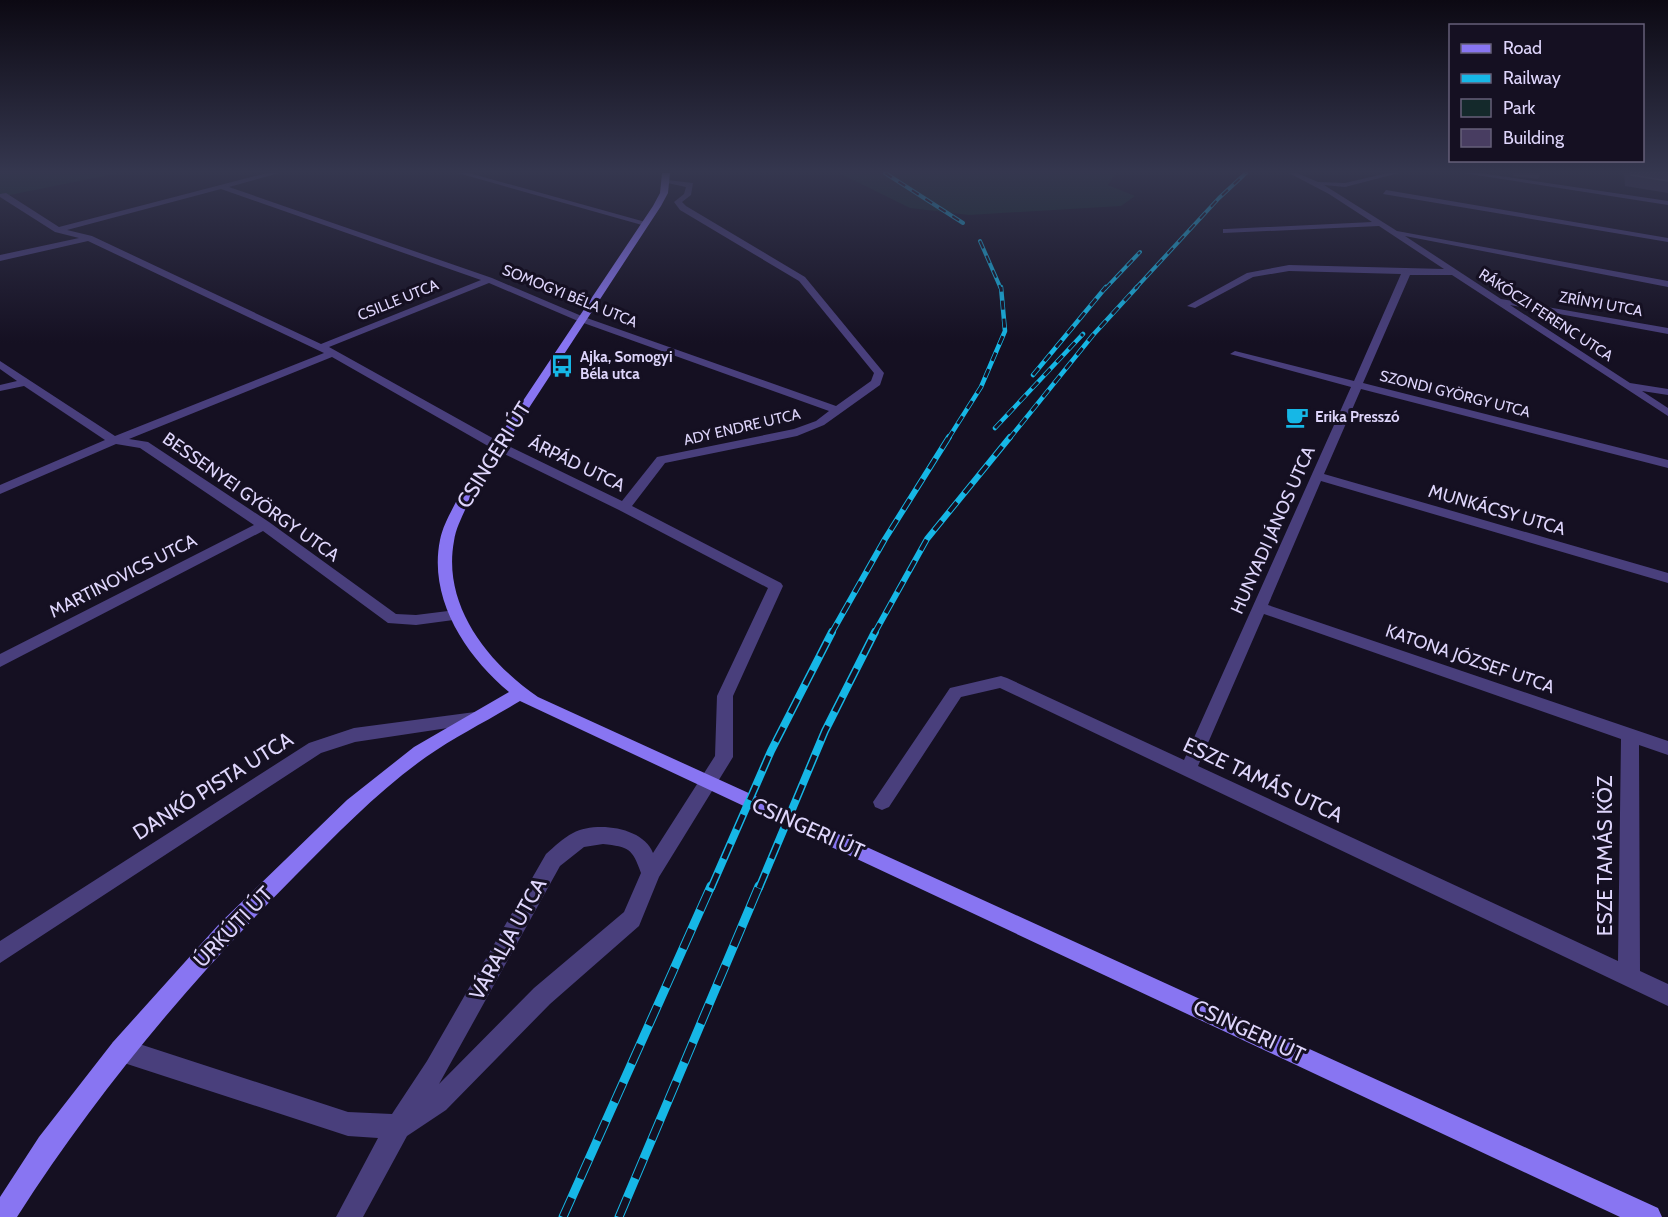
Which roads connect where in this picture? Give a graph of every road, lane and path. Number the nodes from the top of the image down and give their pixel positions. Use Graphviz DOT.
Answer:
graph roads {
  1 [pos="58,230"];
  2 [pos="345,230"];
  3 [pos="640,230"];
  4 [pos="720,230"];
  5 [pos="1252,230"];
  6 [pos="1388,230"];
  7 [pos="1608,230"];
  8 [pos="1226,231"];
  9 [pos="1391,232"];
  10 [pos="89,238"];
  11 [pos="1668,240"];
  12 [pos="0,258"];
  13 [pos="1407,272"];
  14 [pos="1454,272"];
  15 [pos="489,280"];
  16 [pos="1668,284"];
  17 [pos="1494,300"];
  18 [pos="1192,306"];
  19 [pos="581,319"];
  20 [pos="1668,331"];
  21 [pos="319,348"];
  22 [pos="333,353"];
  23 [pos="1235,354"];
  24 [pos="0,364"];
  25 [pos="27,382"];
  26 [pos="1357,385"];
  27 [pos="1625,385"];
  28 [pos="0,388"];
  29 [pos="1668,392"];
  30 [pos="839,411"];
  31 [pos="1668,413"];
  32 [pos="115,440"];
  33 [pos="499,445"];
  34 [pos="1668,464"];
  35 [pos="1317,476"];
  36 [pos="0,490"];
  37 [pos="624,507"];
  38 [pos="264,525"];
  39 [pos="1668,578"];
  40 [pos="776,586"];
  41 [pos="1259,607"];
  42 [pos="456,615"];
  43 [pos="0,661"];
  44 [pos="519,694"];
  45 [pos="475,718"];
  46 [pos="1630,735"];
  47 [pos="1668,748"];
  48 [pos="1188,770"];
  49 [pos="882,802"];
  50 [pos="651,873"];
  51 [pos="0,953"];
  52 [pos="1629,976"];
  53 [pos="1668,995"];
  54 [pos="121,1050"];
  55 [pos="398,1127"];
  56 [pos="2,1217"];
  57 [pos="349,1217"];
  58 [pos="1649,1217"];
  1 -- 10 [label="street, ÁRPÁD UTCA"];
  2 -- 15 [label="street, SOMOGYI BÉLA UTCA"];
  3 -- 19 [label="main road, CSINGERI ÚT"];
  4 -- 30 [label="street, ADY ENDRE UTCA"];
  5 -- 8 [label="street"];
  6 -- 9 [label="street, RÁKÓCZI FERENC UTCA"];
  7 -- 11 [label="street"];
  9 -- 14 [label="street, RÁKÓCZI FERENC UTCA"];
  9 -- 16 [label="street"];
  10 -- 12 [label="street"];
  10 -- 21 [label="street, ÁRPÁD UTCA"];
  13 -- 14 [label="street"];
  13 -- 18 [label="street"];
  13 -- 26 [label="street, HUNYADI JÁNOS UTCA"];
  14 -- 17 [label="street, RÁKÓCZI FERENC UTCA"];
  15 -- 19 [label="street, SOMOGYI BÉLA UTCA"];
  15 -- 21 [label="street, CSILLE UTCA"];
  17 -- 20 [label="street, ZRÍNYI UTCA"];
  17 -- 27 [label="street, RÁKÓCZI FERENC UTCA"];
  19 -- 30 [label="street, SOMOGYI BÉLA UTCA"];
  19 -- 33 [label="main road, CSINGERI ÚT"];
  21 -- 22 [label="street, ÁRPÁD UTCA"];
  22 -- 32 [label="street"];
  22 -- 33 [label="street, ÁRPÁD UTCA"];
  23 -- 26 [label="street, SZONDI GYÖRGY UTCA"];
  24 -- 25 [label="street, BESSENYEI GYÖRGY UTCA"];
  25 -- 28 [label="street"];
  25 -- 32 [label="street, BESSENYEI GYÖRGY UTCA"];
  26 -- 34 [label="street, SZONDI GYÖRGY UTCA"];
  26 -- 35 [label="street, HUNYADI JÁNOS UTCA"];
  27 -- 29 [label="street"];
  27 -- 31 [label="street, RÁKÓCZI FERENC UTCA"];
  30 -- 37 [label="street, ADY ENDRE UTCA"];
  32 -- 36 [label="street"];
  32 -- 38 [label="street, BESSENYEI GYÖRGY UTCA"];
  33 -- 37 [label="street, ÁRPÁD UTCA"];
  33 -- 42 [label="main road, CSINGERI ÚT"];
  35 -- 39 [label="street, MUNKÁCSY UTCA"];
  35 -- 41 [label="street, HUNYADI JÁNOS UTCA"];
  37 -- 40 [label="street, ÁRPÁD UTCA"];
  38 -- 42 [label="street, BESSENYEI GYÖRGY UTCA"];
  38 -- 43 [label="street, MARTINOVICS UTCA"];
  40 -- 50 [label="street, VÁRALJA UTCA"];
  41 -- 46 [label="street, KATONA JÓZSEF UTCA"];
  41 -- 48 [label="street, HUNYADI JÁNOS UTCA"];
  42 -- 44 [label="main road, CSINGERI ÚT"];
  44 -- 45 [label="main road, ÚRKÚTI ÚT"];
  44 -- 58 [label="main road, CSINGERI ÚT"];
  45 -- 51 [label="street, DANKÓ PISTA UTCA"];
  45 -- 54 [label="main road, ÚRKÚTI ÚT"];
  46 -- 47 [label="street, KATONA JÓZSEF UTCA"];
  46 -- 52 [label="street, ESZE TAMÁS KÖZ"];
  48 -- 49 [label="street, ESZE TAMÁS UTCA"];
  48 -- 52 [label="street, ESZE TAMÁS UTCA"];
  50 -- 55 [label="street, VÁRALJA UTCA"];
  50 -- 55 [label="street, VÁRALJA UTCA"];
  52 -- 53 [label="street, ESZE TAMÁS UTCA"];
  54 -- 55 [label="street"];
  54 -- 56 [label="main road, ÚRKÚTI ÚT"];
  55 -- 57 [label="street, VÁRALJA UTCA"];
}
